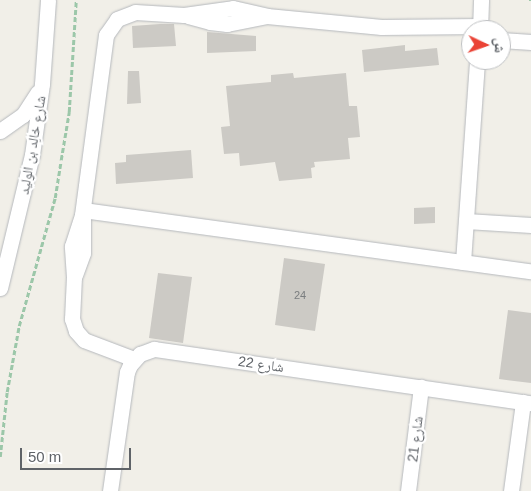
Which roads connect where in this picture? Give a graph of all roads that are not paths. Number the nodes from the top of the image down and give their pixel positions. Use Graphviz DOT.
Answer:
graph roads {
  1 [pos="48,0"];
  2 [pos="481,0"];
  3 [pos="480,20"];
  4 [pos="461,28"];
  5 [pos="511,41"];
  6 [pos="531,42"];
  7 [pos="477,70"];
  8 [pos="42,84"];
  9 [pos="0,131"];
  10 [pos="82,213"];
  11 [pos="466,221"];
  12 [pos="531,225"];
  13 [pos="462,262"];
  14 [pos="531,271"];
  15 [pos="0,288"];
  16 [pos="134,359"];
  17 [pos="421,387"];
  18 [pos="527,403"];
  19 [pos="110,491"];
  20 [pos="408,491"];
  21 [pos="511,491"];
  1 -- 8 [label="street, شارع خالِد بن الوليد"];
  2 -- 3 [label="street"];
  4 -- 10 [label="street"];
  5 -- 6 [label="street"];
  7 -- 11 [label="street"];
  8 -- 9 [label="street"];
  8 -- 15 [label="street, شارع خالِد بن الوليد"];
  10 -- 13 [label="street"];
  10 -- 16 [label="street"];
  11 -- 12 [label="street"];
  11 -- 13 [label="street"];
  13 -- 14 [label="street"];
  16 -- 17 [label="street, شارع 22"];
  16 -- 19 [label="street"];
  17 -- 18 [label="street, شارع 22"];
  17 -- 20 [label="street, شارع 21"];
  18 -- 21 [label="street, شارع 22"];
}
